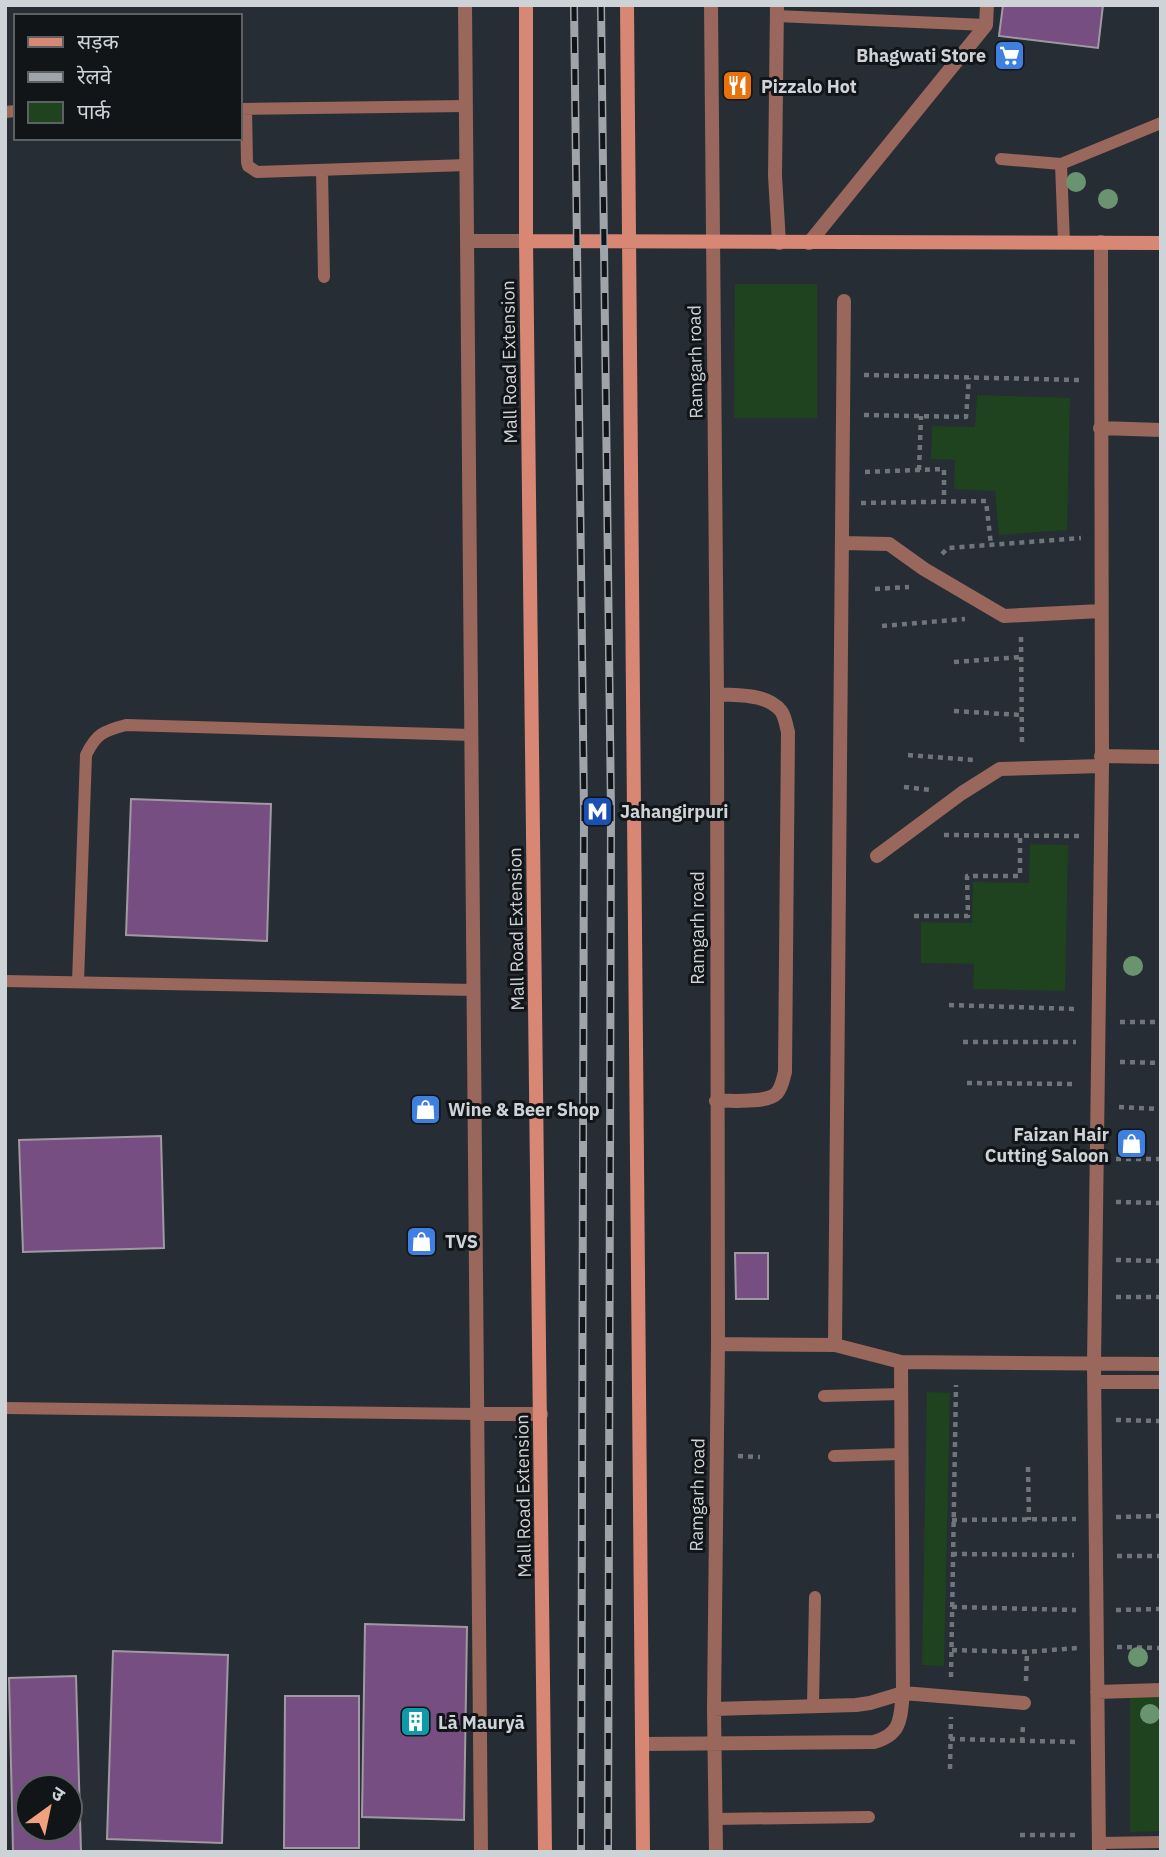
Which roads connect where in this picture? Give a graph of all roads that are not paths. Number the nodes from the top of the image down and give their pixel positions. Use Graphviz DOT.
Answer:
graph roads {
  1 [pos="466,5"];
  2 [pos="526,5"];
  3 [pos="627,5"];
  4 [pos="712,5"];
  5 [pos="987,5"];
  6 [pos="776,10"];
  7 [pos="986,25"];
  8 [pos="466,106"];
  9 [pos="243,109"];
  10 [pos="1161,123"];
  11 [pos="1001,159"];
  12 [pos="1061,164"];
  13 [pos="467,165"];
  14 [pos="321,170"];
  15 [pos="468,241"];
  16 [pos="526,241"];
  17 [pos="629,242"];
  18 [pos="713,242"];
  19 [pos="1101,242"];
  20 [pos="779,243"];
  21 [pos="809,243"];
  22 [pos="1064,243"];
  23 [pos="1161,243"];
  24 [pos="324,277"];
  25 [pos="844,301"];
  26 [pos="1100,428"];
  27 [pos="1161,430"];
  28 [pos="842,542"];
  29 [pos="1101,611"];
  30 [pos="718,694"];
  31 [pos="472,735"];
  32 [pos="1161,757"];
  33 [pos="1102,761"];
  34 [pos="877,856"];
  35 [pos="5,981"];
  36 [pos="78,982"];
  37 [pos="474,990"];
  38 [pos="716,1101"];
  39 [pos="718,1345"];
  40 [pos="835,1345"];
  41 [pos="901,1362"];
  42 [pos="1161,1364"];
  43 [pos="1094,1365"];
  44 [pos="1094,1382"];
  45 [pos="1161,1382"];
  46 [pos="901,1394"];
  47 [pos="824,1396"];
  48 [pos="5,1408"];
  49 [pos="478,1414"];
  50 [pos="541,1414"];
  51 [pos="901,1454"];
  52 [pos="834,1456"];
  53 [pos="815,1597"];
  54 [pos="1161,1690"];
  55 [pos="1097,1692"];
  56 [pos="903,1693"];
  57 [pos="1024,1703"];
  58 [pos="813,1706"];
  59 [pos="714,1709"];
  60 [pos="642,1744"];
  61 [pos="714,1744"];
  62 [pos="869,1817"];
  63 [pos="715,1819"];
  64 [pos="1161,1842"];
  65 [pos="1099,1843"];
  66 [pos="481,1852"];
  67 [pos="545,1852"];
  68 [pos="643,1852"];
  69 [pos="716,1852"];
  1 -- 8 [label="street"];
  2 -- 16 [label="main road, Mall Road Extension"];
  3 -- 17 [label="main road"];
  4 -- 18 [label="street, Ramgarh road"];
  5 -- 7 [label="street"];
  6 -- 7 [label="lane"];
  6 -- 20 [label="street"];
  7 -- 21 [label="street"];
  8 -- 9 [label="lane"];
  8 -- 13 [label="street"];
  9 -- 14 [label="lane"];
  10 -- 12 [label="lane"];
  11 -- 12 [label="lane"];
  12 -- 22 [label="lane"];
  13 -- 14 [label="lane"];
  13 -- 15 [label="street"];
  14 -- 24 [label="lane"];
  15 -- 16 [label="street"];
  15 -- 31 [label="street"];
  16 -- 17 [label="main road"];
  16 -- 50 [label="main road, Mall Road Extension"];
  17 -- 18 [label="main road"];
  17 -- 60 [label="main road"];
  18 -- 20 [label="main road"];
  18 -- 30 [label="street, Ramgarh road"];
  19 -- 22 [label="main road"];
  19 -- 23 [label="main road"];
  19 -- 26 [label="street"];
  20 -- 21 [label="main road"];
  21 -- 22 [label="main road"];
  25 -- 28 [label="street"];
  26 -- 27 [label="street"];
  26 -- 29 [label="street"];
  28 -- 29 [label="street"];
  28 -- 40 [label="street"];
  29 -- 33 [label="street"];
  30 -- 38 [label="street, Ramgarh road"];
  30 -- 38 [label="street"];
  31 -- 36 [label="lane"];
  31 -- 37 [label="street"];
  32 -- 33 [label="street"];
  33 -- 34 [label="street"];
  33 -- 43 [label="street"];
  35 -- 36 [label="lane"];
  36 -- 37 [label="lane"];
  37 -- 49 [label="street"];
  38 -- 39 [label="street, Ramgarh road"];
  39 -- 40 [label="street"];
  39 -- 59 [label="street, Ramgarh road"];
  40 -- 41 [label="street"];
  41 -- 43 [label="street"];
  41 -- 46 [label="street"];
  42 -- 43 [label="street"];
  43 -- 44 [label="street"];
  44 -- 45 [label="street"];
  44 -- 55 [label="street"];
  46 -- 47 [label="lane"];
  46 -- 51 [label="street"];
  48 -- 49 [label="lane"];
  49 -- 50 [label="street"];
  49 -- 66 [label="street"];
  50 -- 67 [label="main road, Mall Road Extension"];
  51 -- 52 [label="lane"];
  51 -- 56 [label="street"];
  53 -- 58 [label="lane"];
  54 -- 55 [label="street"];
  55 -- 65 [label="street"];
  56 -- 57 [label="street"];
  56 -- 58 [label="street"];
  56 -- 61 [label="street"];
  58 -- 59 [label="street"];
  59 -- 61 [label="street, Ramgarh road"];
  60 -- 61 [label="street"];
  60 -- 68 [label="main road"];
  61 -- 63 [label="street, Ramgarh road"];
  62 -- 63 [label="lane"];
  63 -- 69 [label="street, Ramgarh road"];
  64 -- 65 [label="lane"];
}
